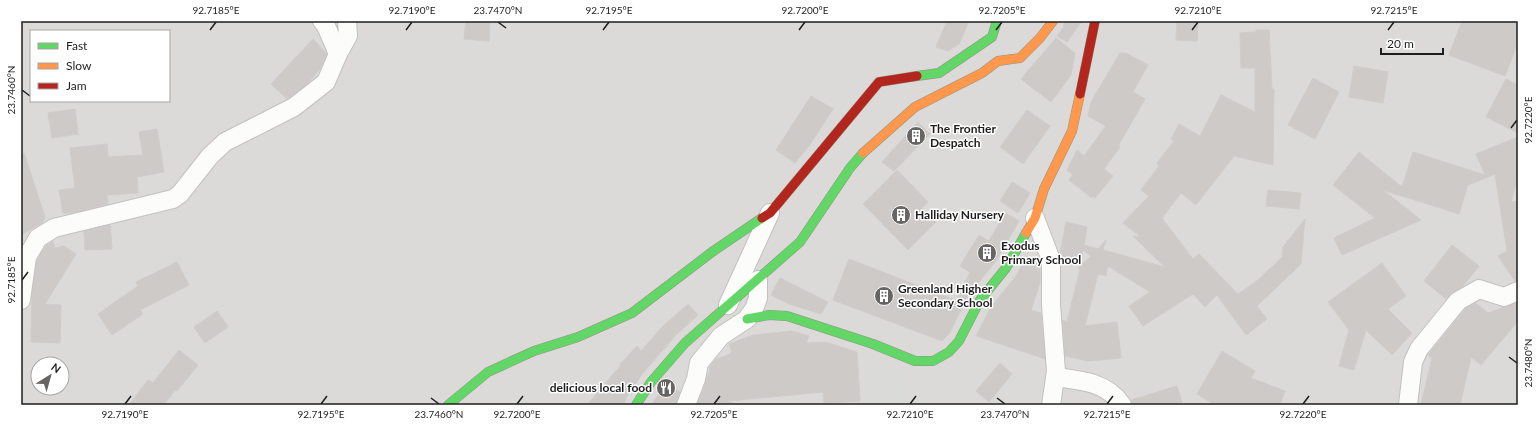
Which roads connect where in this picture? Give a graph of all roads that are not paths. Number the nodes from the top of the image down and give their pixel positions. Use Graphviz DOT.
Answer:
graph roads {
  1 [pos="322,21"];
  2 [pos="347,21"];
  3 [pos="998,21"];
  4 [pos="1053,21"];
  5 [pos="1096,21"];
  6 [pos="338,54"];
  7 [pos="770,213"];
  8 [pos="1035,218"];
  9 [pos="758,280"];
  10 [pos="1518,292"];
  11 [pos="21,300"];
  12 [pos="727,305"];
  13 [pos="747,319"];
  14 [pos="1055,377"];
  15 [pos="448,405"];
  16 [pos="636,405"];
  17 [pos="686,405"];
  18 [pos="1051,405"];
  19 [pos="1122,405"];
  20 [pos="1408,405"];
  1 -- 6 [label="street"];
  2 -- 6 [label="street"];
  3 -- 7 [label="street"];
  4 -- 9 [label="street"];
  5 -- 8 [label="street"];
  6 -- 11 [label="street"];
  7 -- 12 [label="street"];
  7 -- 15 [label="street"];
  8 -- 13 [label="street"];
  8 -- 14 [label="street"];
  9 -- 12 [label="street"];
  9 -- 13 [label="street"];
  10 -- 20 [label="street"];
  12 -- 16 [label="street"];
  13 -- 17 [label="street"];
  14 -- 18 [label="street"];
  14 -- 19 [label="street"];
}
